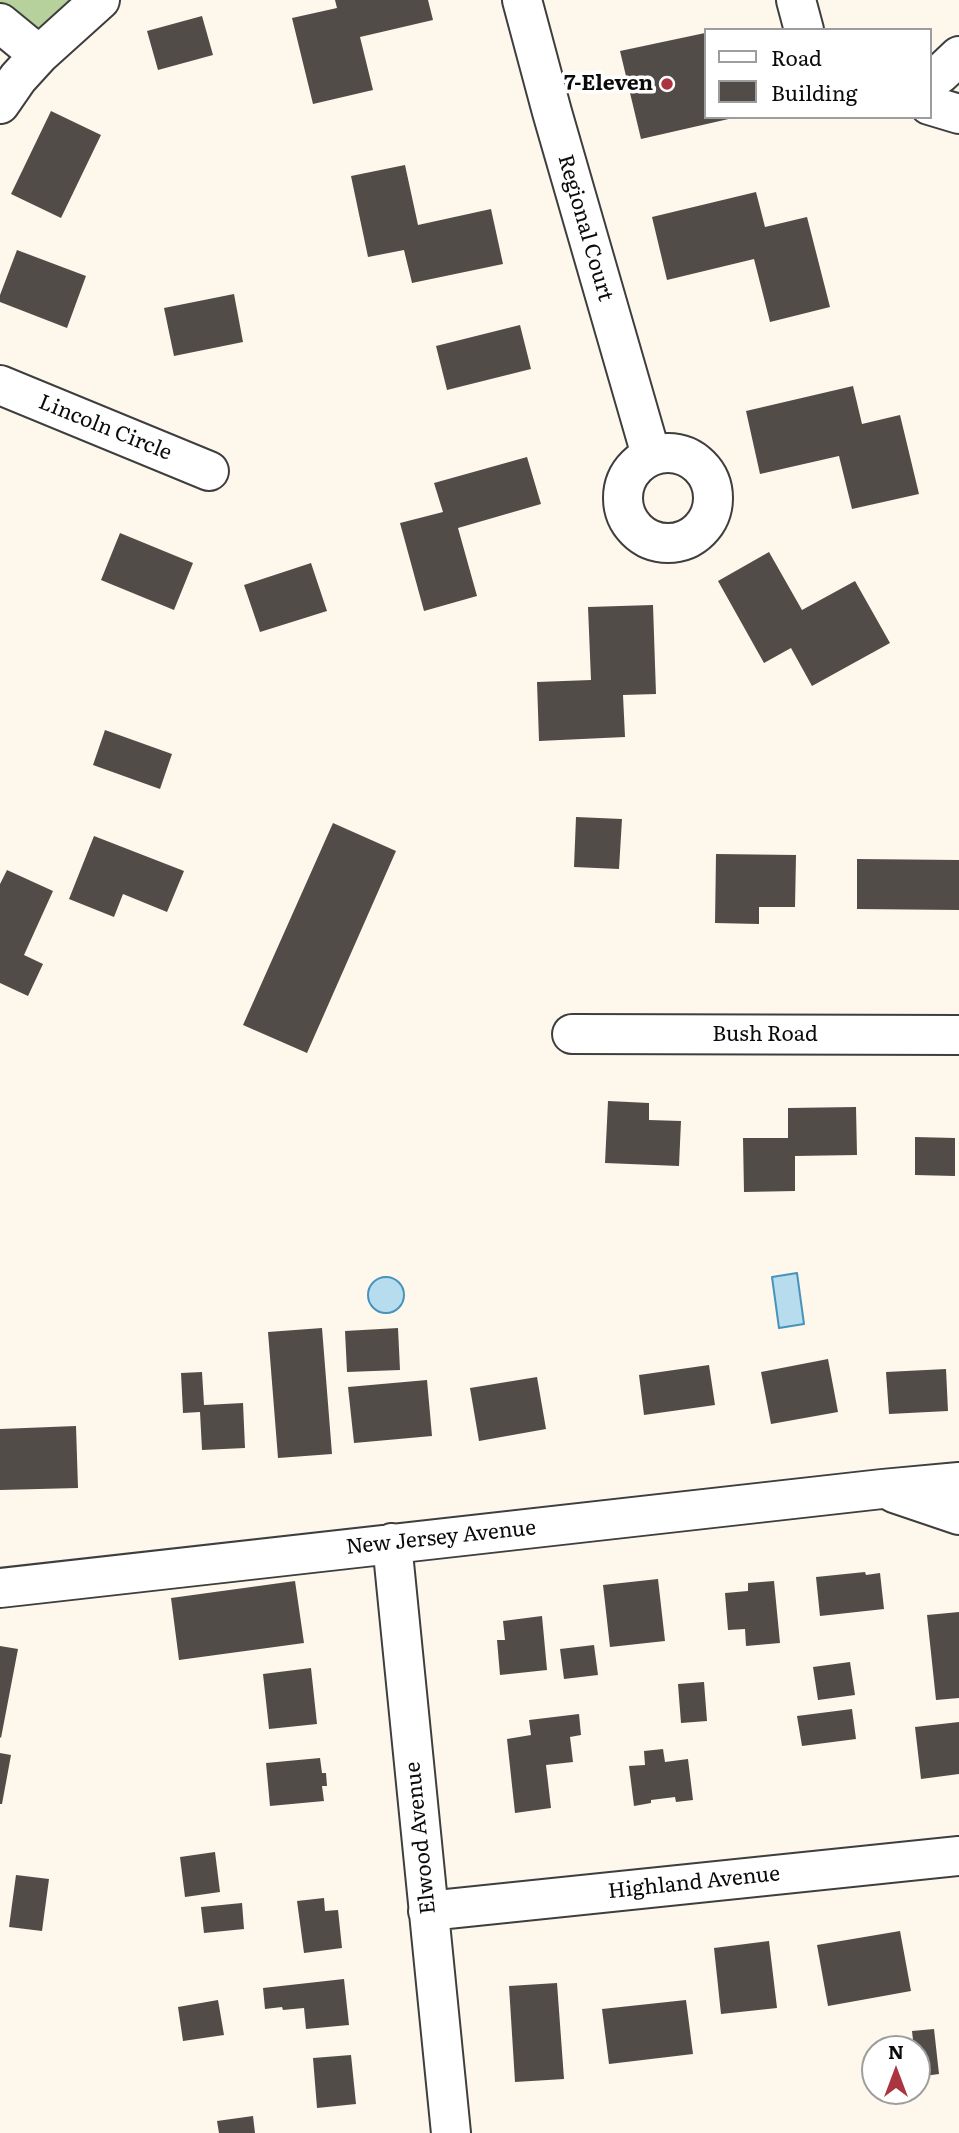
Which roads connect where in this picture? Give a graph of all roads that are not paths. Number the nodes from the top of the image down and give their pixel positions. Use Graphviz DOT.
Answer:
graph roads {
  1 [pos="100,0"];
  2 [pos="522,0"];
  3 [pos="796,0"];
  4 [pos="0,23"];
  5 [pos="803,28"];
  6 [pos="39,55"];
  7 [pos="959,56"];
  8 [pos="931,79"];
  9 [pos="931,86"];
  10 [pos="959,96"];
  11 [pos="0,104"];
  12 [pos="931,106"];
  13 [pos="959,114"];
  14 [pos="0,385"];
  15 [pos="651,455"];
  16 [pos="209,471"];
  17 [pos="572,1034"];
  18 [pos="959,1035"];
  19 [pos="959,1482"];
  20 [pos="882,1489"];
  21 [pos="959,1515"];
  22 [pos="392,1543"];
  23 [pos="0,1588"];
  24 [pos="956,1855"];
  25 [pos="428,1911"];
  26 [pos="451,2133"];
  1 -- 6 [label="street"];
  2 -- 15 [label="street, Regional Court"];
  3 -- 5 [label="street"];
  4 -- 6 [label="street"];
  6 -- 11 [label="street"];
  7 -- 8 [label="street"];
  9 -- 10 [label="street"];
  12 -- 13 [label="street"];
  14 -- 16 [label="street, Lincoln Circle"];
  17 -- 18 [label="street, Bush Road"];
  19 -- 20 [label="street, New Jersey Avenue"];
  20 -- 21 [label="street, New Jersey Avenue"];
  20 -- 22 [label="street, New Jersey Avenue"];
  22 -- 23 [label="street, New Jersey Avenue"];
  22 -- 25 [label="street, Elwood Avenue"];
  24 -- 25 [label="street, Highland Avenue"];
  25 -- 26 [label="street, Elwood Avenue"];
}
